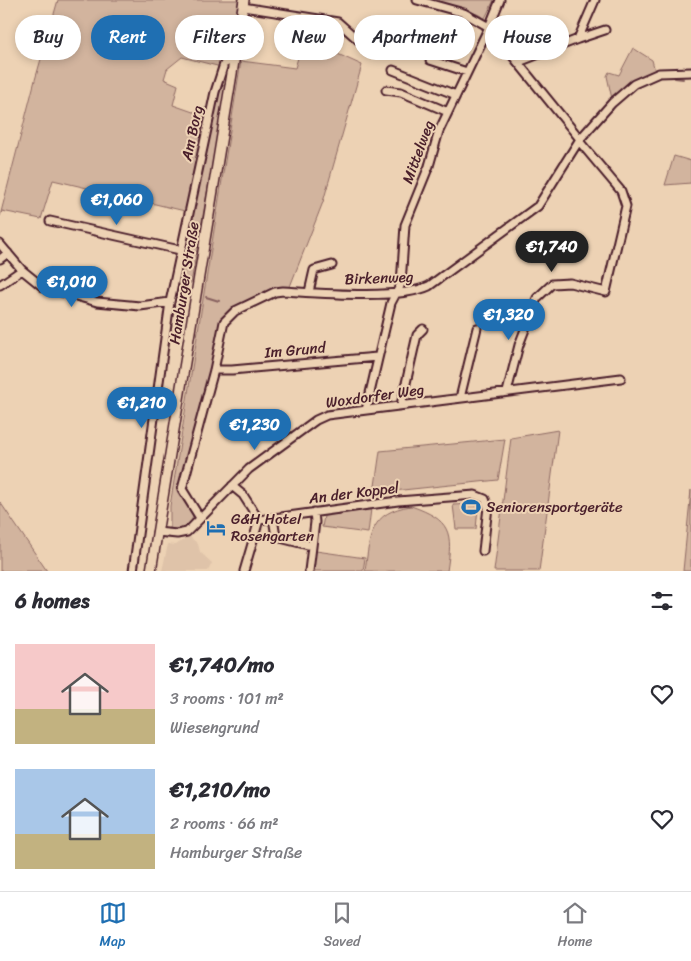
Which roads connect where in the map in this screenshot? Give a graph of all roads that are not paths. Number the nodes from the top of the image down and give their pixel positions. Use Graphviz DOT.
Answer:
graph roads {
  1 [pos="417,0"];
  2 [pos="500,0"];
  3 [pos="595,0"];
  4 [pos="243,4"];
  5 [pos="494,15"];
  6 [pos="485,25"];
  7 [pos="605,30"];
  8 [pos="485,35"];
  9 [pos="354,36"];
  10 [pos="578,39"];
  11 [pos="231,60"];
  12 [pos="235,60"];
  13 [pos="430,60"];
  14 [pos="519,62"];
  15 [pos="393,70"];
  16 [pos="467,72"];
  17 [pos="691,72"];
  18 [pos="386,90"];
  19 [pos="456,95"];
  20 [pos="448,112"];
  21 [pos="580,140"];
  22 [pos="50,220"];
  23 [pos="0,244"];
  24 [pos="180,250"];
  25 [pos="8,253"];
  26 [pos="0,259"];
  27 [pos="332,266"];
  28 [pos="22,270"];
  29 [pos="0,285"];
  30 [pos="309,292"];
  31 [pos="396,294"];
  32 [pos="170,302"];
  33 [pos="423,328"];
  34 [pos="477,328"];
  35 [pos="377,357"];
  36 [pos="214,370"];
  37 [pos="621,378"];
  38 [pos="507,392"];
  39 [pos="460,398"];
  40 [pos="401,405"];
  41 [pos="366,410"];
  42 [pos="232,486"];
  43 [pos="314,512"];
  44 [pos="200,518"];
  45 [pos="272,518"];
  46 [pos="259,520"];
  47 [pos="157,532"];
  48 [pos="312,546"];
  49 [pos="483,551"];
  50 [pos="134,571"];
  51 [pos="151,571"];
  52 [pos="244,571"];
  53 [pos="309,571"];
  1 -- 6 [label="street"];
  2 -- 5 [label="street, Mittelweg"];
  3 -- 10 [label="street"];
  4 -- 9 [label="street"];
  7 -- 10 [label="street"];
  8 -- 16 [label="street, Mittelweg"];
  10 -- 14 [label="street"];
  11 -- 24 [label="street, Am Borg"];
  12 -- 47 [label="main road, Hamburger Straße"];
  13 -- 16 [label="street"];
  14 -- 21 [label="street"];
  15 -- 19 [label="street"];
  16 -- 19 [label="street, Mittelweg"];
  17 -- 21 [label="street, Birkenweg"];
  18 -- 20 [label="street"];
  19 -- 20 [label="street, Mittelweg"];
  20 -- 31 [label="street, Mittelweg"];
  21 -- 31 [label="street, Birkenweg"];
  21 -- 38 [label="street"];
  22 -- 24 [label="street"];
  23 -- 25 [label="street"];
  24 -- 32 [label="street, Am Borg"];
  25 -- 26 [label="street"];
  25 -- 28 [label="street"];
  27 -- 30 [label="street"];
  28 -- 29 [label="street"];
  28 -- 32 [label="street"];
  30 -- 31 [label="street, Birkenweg"];
  30 -- 36 [label="street, Birkenweg"];
  31 -- 35 [label="street, Mittelweg"];
  32 -- 50 [label="street, Am Borg"];
  33 -- 40 [label="street"];
  34 -- 39 [label="street"];
  35 -- 36 [label="street, Im Grund"];
  35 -- 41 [label="street, Mittelweg"];
  36 -- 44 [label="street, Birkenweg"];
  37 -- 38 [label="street, Woxdorfer Weg"];
  38 -- 39 [label="street, Woxdorfer Weg"];
  39 -- 40 [label="street, Woxdorfer Weg"];
  40 -- 41 [label="street, Woxdorfer Weg"];
  41 -- 42 [label="street, Woxdorfer Weg"];
  42 -- 44 [label="street, Woxdorfer Weg"];
  42 -- 46 [label="street"];
  43 -- 45 [label="street, An der Koppel"];
  43 -- 48 [label="street"];
  43 -- 49 [label="street, An der Koppel"];
  44 -- 47 [label="street, Woxdorfer Weg"];
  45 -- 46 [label="street, An der Koppel"];
  45 -- 48 [label="street"];
  46 -- 52 [label="street"];
  47 -- 51 [label="main road, Hamburger Straße"];
  48 -- 53 [label="street"];
}
